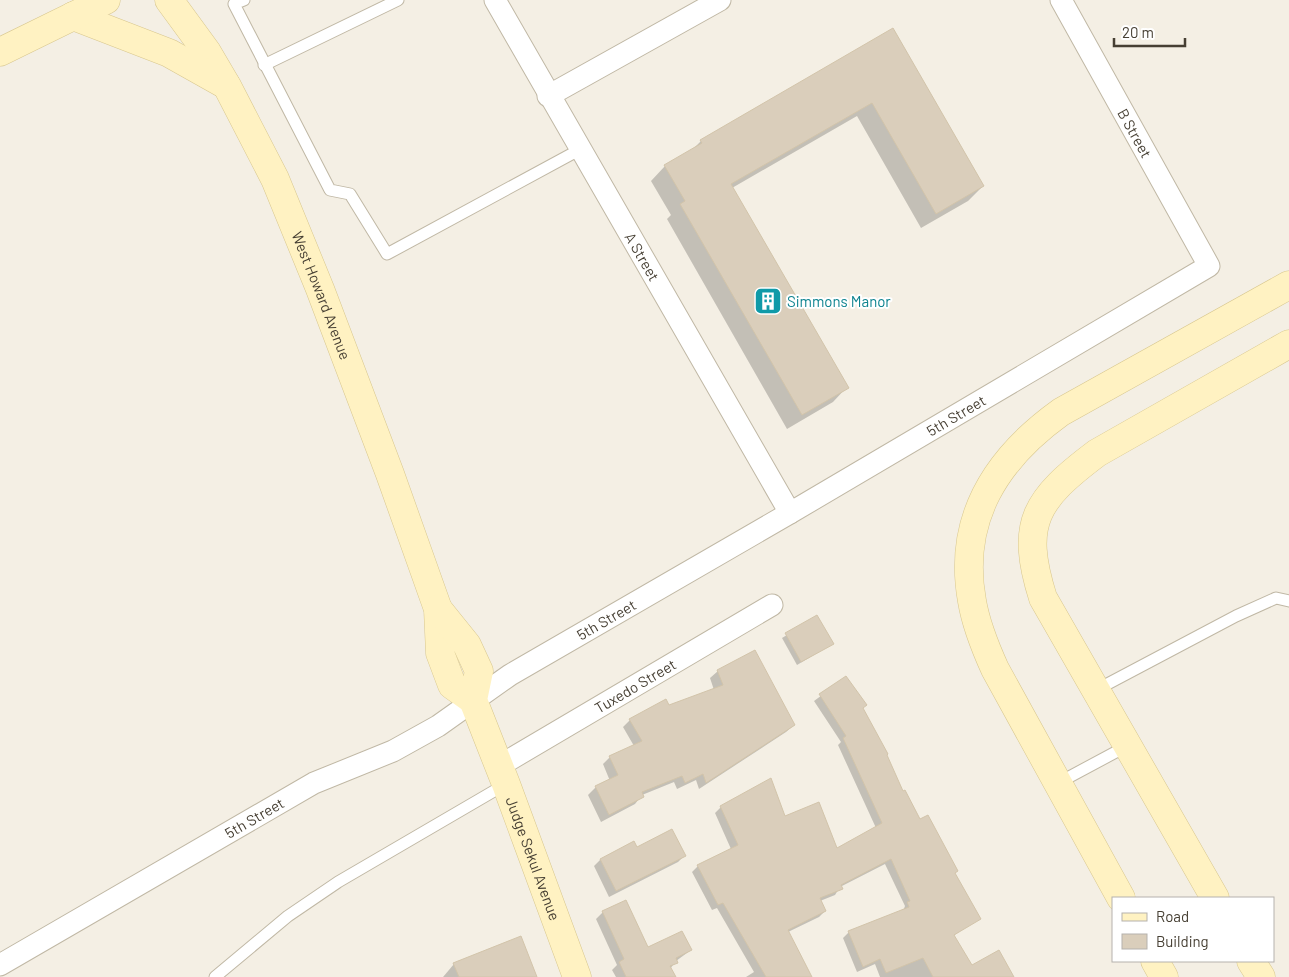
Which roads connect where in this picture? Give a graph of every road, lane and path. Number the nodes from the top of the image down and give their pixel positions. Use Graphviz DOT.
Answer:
graph roads {
  1 [pos="106,0"];
  2 [pos="169,0"];
  3 [pos="244,0"];
  4 [pos="398,0"];
  5 [pos="495,0"];
  6 [pos="720,0"];
  7 [pos="1061,0"];
  8 [pos="73,16"];
  9 [pos="0,52"];
  10 [pos="264,65"];
  11 [pos="227,86"];
  12 [pos="548,96"];
  13 [pos="579,150"];
  14 [pos="1209,266"];
  15 [pos="1289,285"];
  16 [pos="1289,344"];
  17 [pos="790,513"];
  18 [pos="1289,601"];
  19 [pos="772,606"];
  20 [pos="1095,690"];
  21 [pos="472,700"];
  22 [pos="1127,746"];
  23 [pos="503,775"];
  24 [pos="1058,783"];
  25 [pos="1120,897"];
  26 [pos="1214,897"];
  27 [pos="1156,962"];
  28 [pos="1252,962"];
  29 [pos="0,965"];
  30 [pos="215,977"];
  31 [pos="577,977"];
  32 [pos="1164,977"];
  33 [pos="1260,977"];
  1 -- 8 [label="main road"];
  2 -- 11 [label="main road, West Howard Avenue"];
  3 -- 10 [label="lane"];
  4 -- 10 [label="lane"];
  5 -- 12 [label="street, A Street"];
  6 -- 12 [label="street"];
  7 -- 14 [label="street, B Street"];
  8 -- 9 [label="main road"];
  8 -- 11 [label="main road"];
  10 -- 13 [label="lane"];
  11 -- 21 [label="main road, West Howard Avenue"];
  12 -- 13 [label="street, A Street"];
  13 -- 17 [label="street, A Street"];
  14 -- 17 [label="street, 5th Street"];
  15 -- 24 [label="main road"];
  16 -- 20 [label="main road"];
  17 -- 21 [label="street, 5th Street"];
  18 -- 20 [label="lane"];
  19 -- 23 [label="street, Tuxedo Street"];
  20 -- 22 [label="main road"];
  21 -- 23 [label="main road, Judge Sekul Avenue"];
  21 -- 29 [label="street, 5th Street"];
  22 -- 24 [label="lane"];
  22 -- 26 [label="main road"];
  23 -- 30 [label="lane"];
  23 -- 31 [label="main road, Judge Sekul Avenue"];
  24 -- 25 [label="main road"];
  27 -- 32 [label="main road"];
  28 -- 33 [label="main road"];
}
